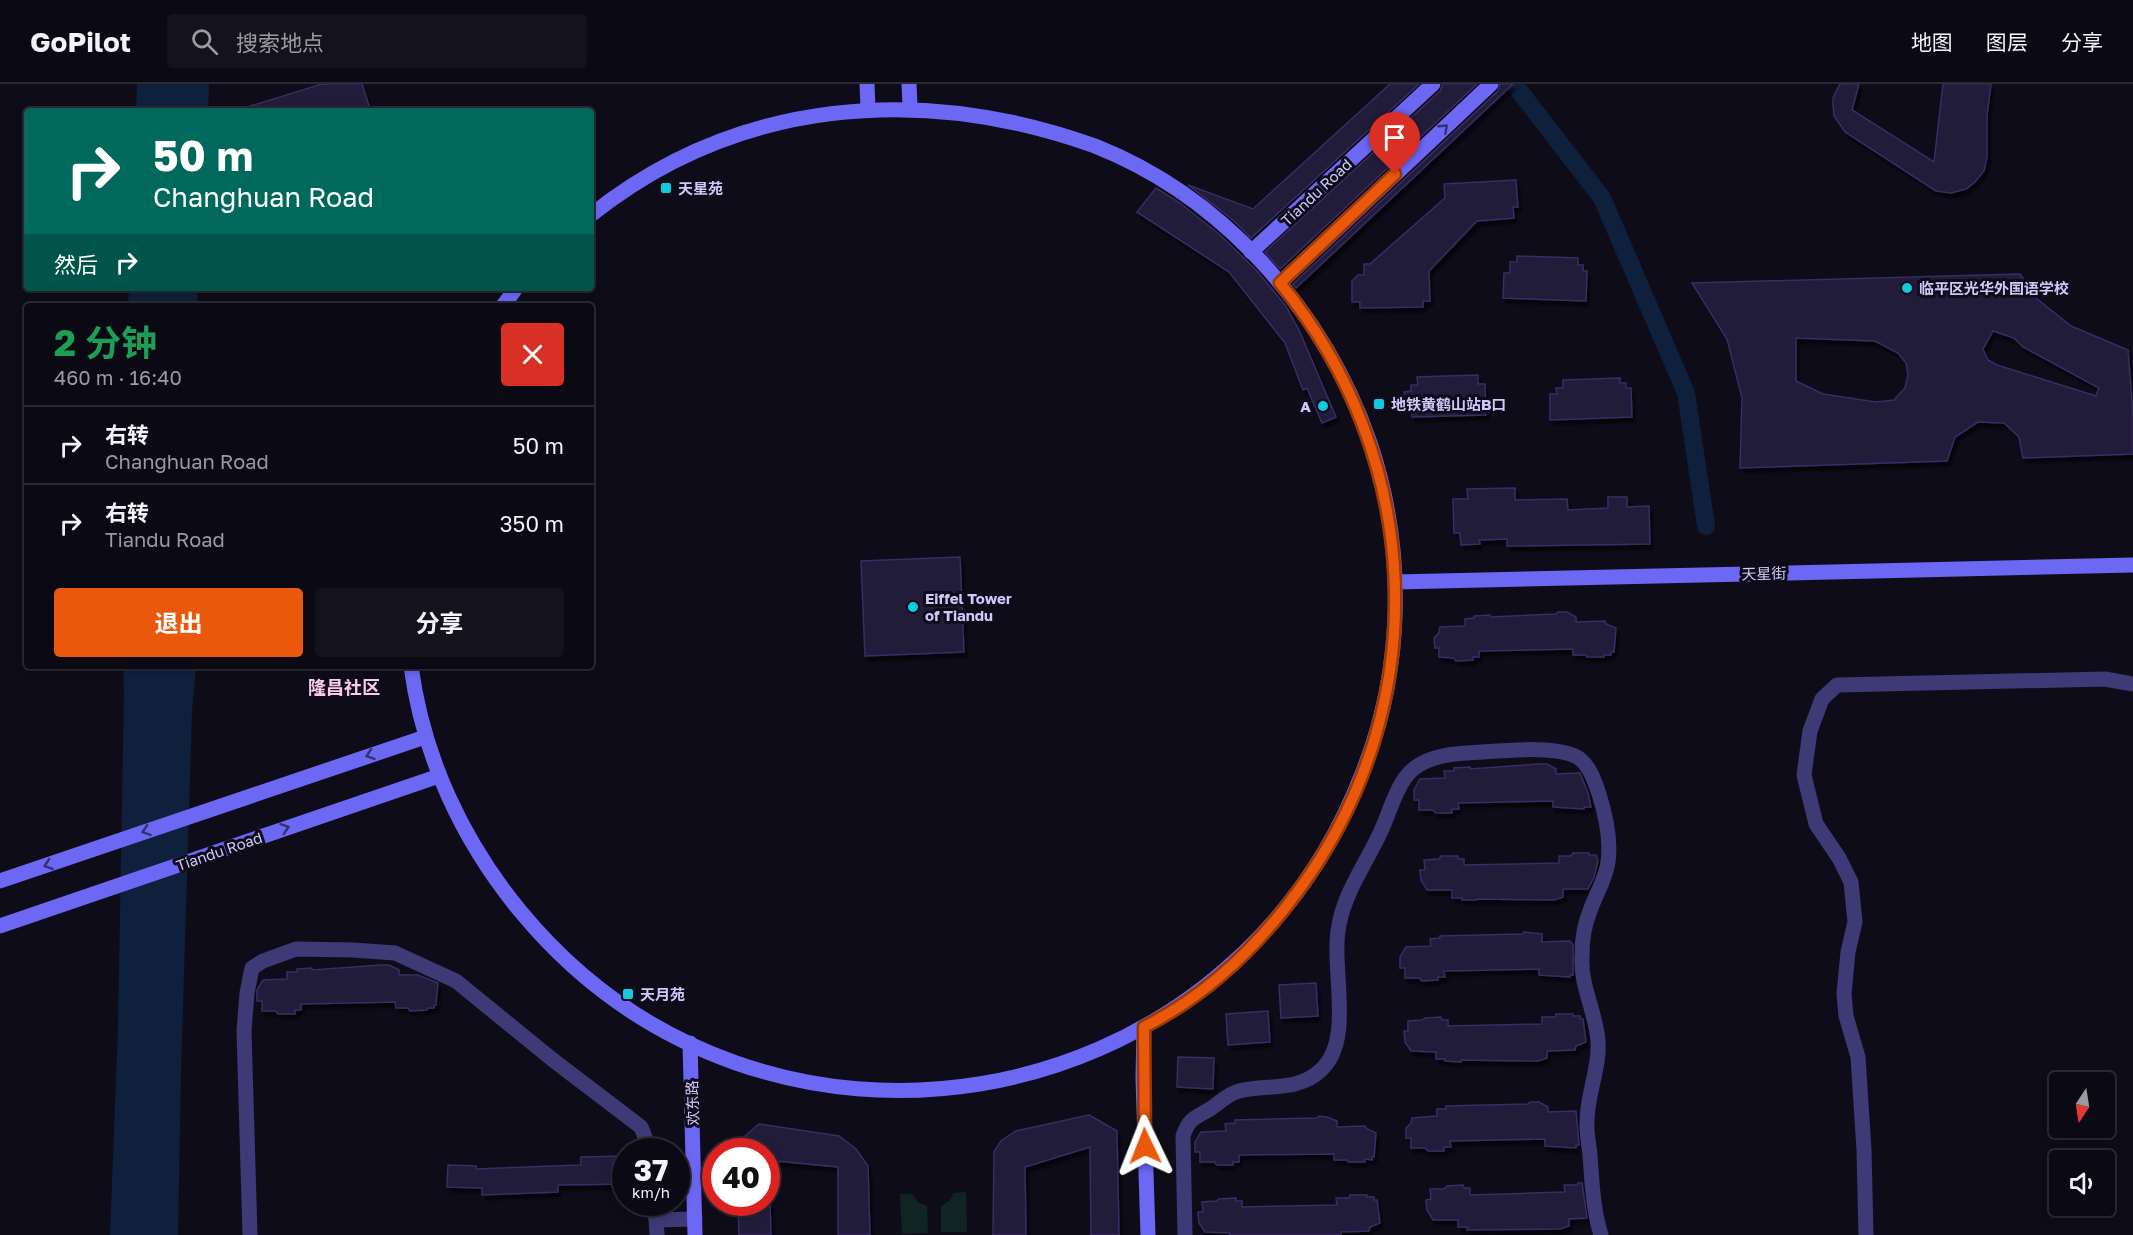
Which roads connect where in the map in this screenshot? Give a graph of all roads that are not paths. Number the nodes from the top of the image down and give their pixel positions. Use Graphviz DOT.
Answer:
graph roads {
  1 [pos="867,84"];
  2 [pos="909,84"];
  3 [pos="1433,84"];
  4 [pos="1491,84"];
  5 [pos="910,106"];
  6 [pos="868,108"];
  7 [pos="594,213"];
  8 [pos="1251,252"];
  9 [pos="1280,283"];
  10 [pos="2133,565"];
  11 [pos="1395,582"];
  12 [pos="411,669"];
  13 [pos="2133,684"];
  14 [pos="425,737"];
  15 [pos="439,776"];
  16 [pos="0,881"];
  17 [pos="0,926"];
  18 [pos="1144,1027"];
  19 [pos="690,1043"];
  20 [pos="645,1138"];
  21 [pos="695,1219"];
  22 [pos="657,1227"];
  23 [pos="250,1235"];
  24 [pos="695,1235"];
  25 [pos="1148,1235"];
  26 [pos="1185,1235"];
  27 [pos="1601,1235"];
  28 [pos="1866,1235"];
  1 -- 6 [label="main road"];
  2 -- 5 [label="main road"];
  3 -- 8 [label="main road, Tiandu Road"];
  9 -- 4 [label="main road, one-way"];
  5 -- 6 [label="main road"];
  5 -- 8 [label="main road"];
  6 -- 7 [label="main road"];
  8 -- 9 [label="main road"];
  9 -- 11 [label="main road"];
  10 -- 11 [label="main road, 天星街"];
  11 -- 18 [label="main road"];
  12 -- 14 [label="main road"];
  13 -- 28 [label="street"];
  14 -- 15 [label="main road"];
  14 -- 16 [label="main road, one-way"];
  17 -- 15 [label="main road, Tiandu Road, one-way"];
  15 -- 19 [label="main road"];
  18 -- 19 [label="main road"];
  18 -- 25 [label="main road"];
  19 -- 21 [label="main road, 欢东路"];
  20 -- 23 [label="street"];
  21 -- 22 [label="street"];
  21 -- 24 [label="main road, 欢东路"];
  26 -- 27 [label="street"];
}
